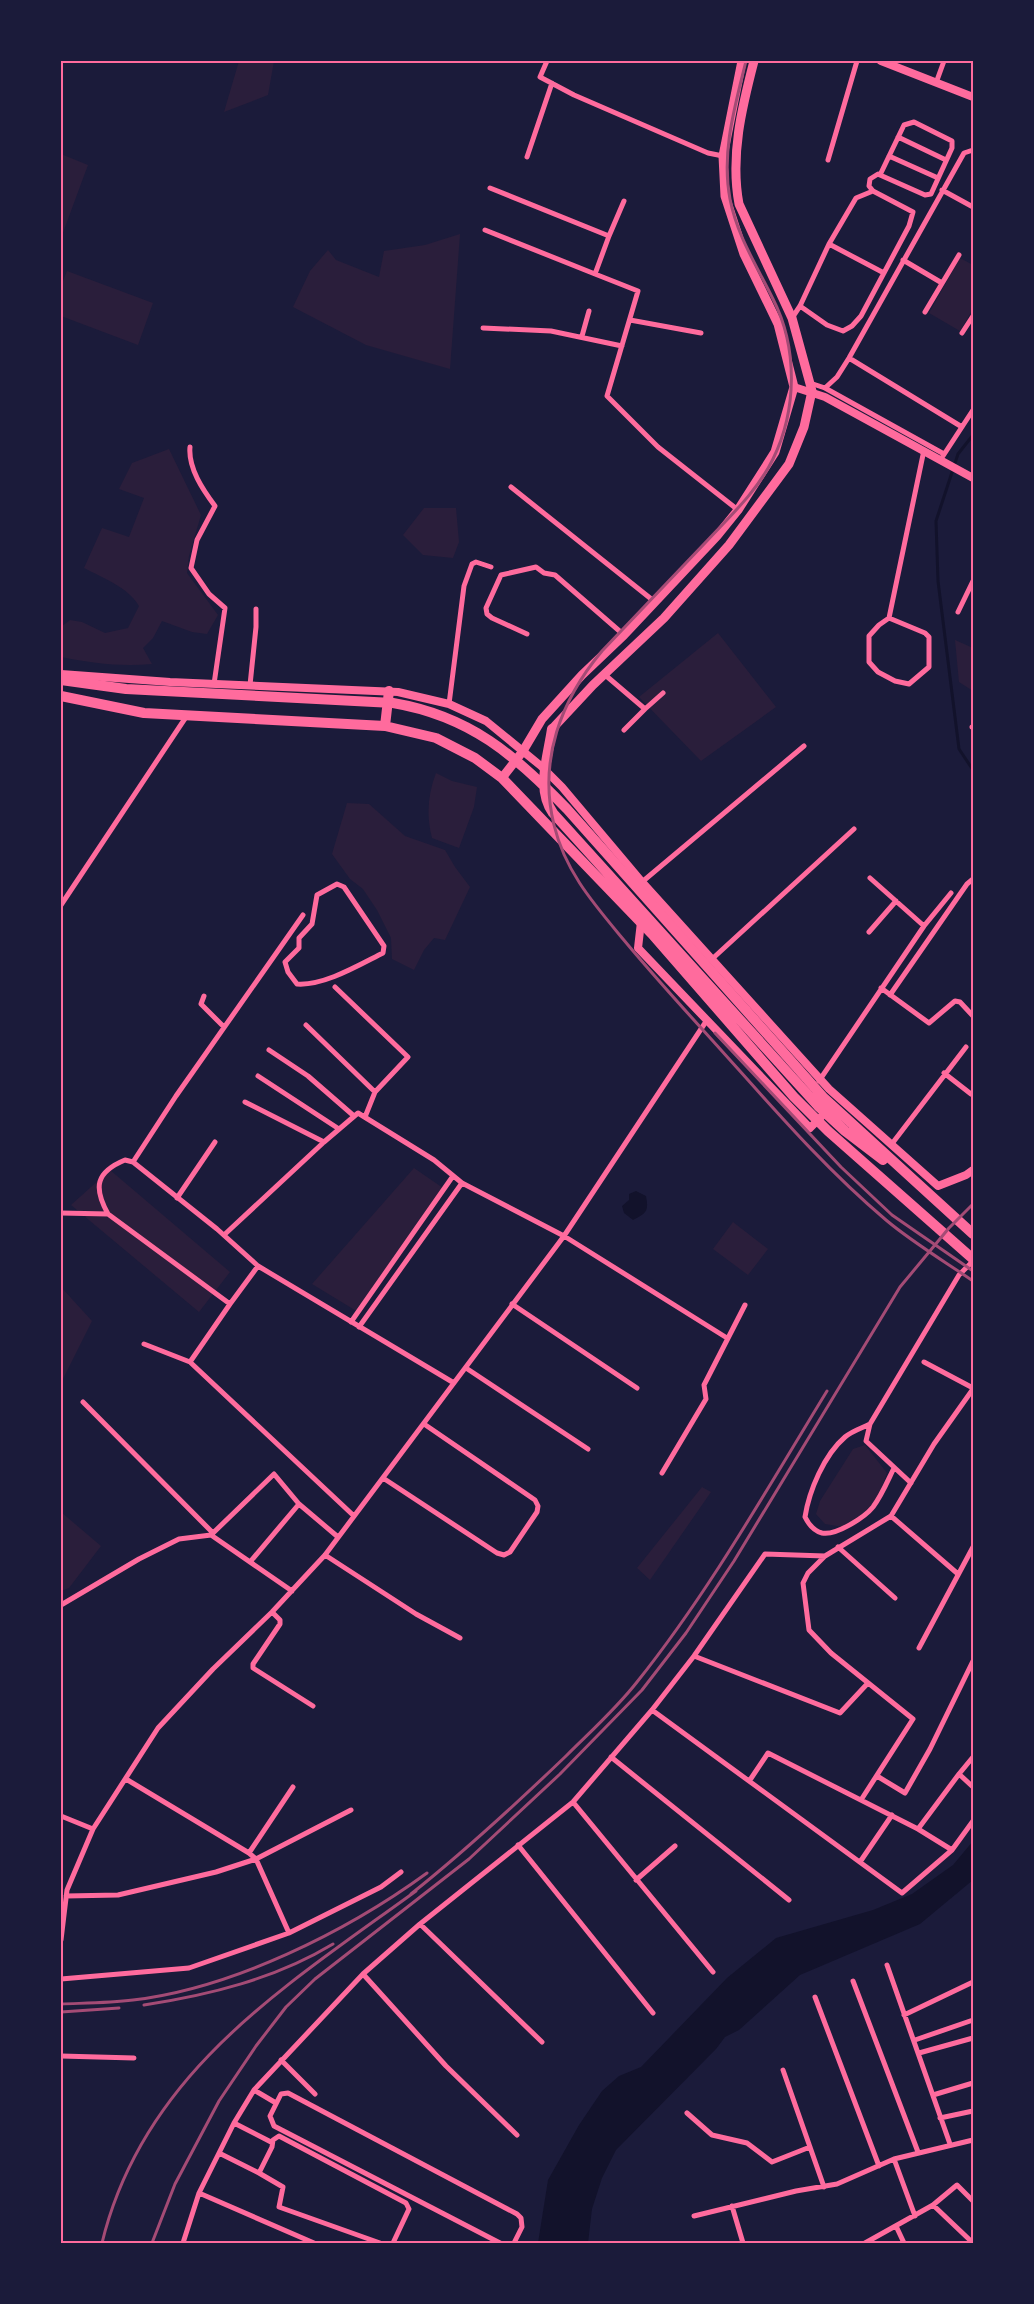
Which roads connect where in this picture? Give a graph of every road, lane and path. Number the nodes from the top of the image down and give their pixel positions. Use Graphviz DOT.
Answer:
graph roads {
  1 [pos="547,61"];
  2 [pos="742,61"];
  3 [pos="754,61"];
  4 [pos="857,61"];
  5 [pos="881,61"];
  6 [pos="944,61"];
  7 [pos="552,83"];
  8 [pos="936,83"];
  9 [pos="973,97"];
  10 [pos="898,137"];
  11 [pos="973,150"];
  12 [pos="723,156"];
  13 [pos="889,156"];
  14 [pos="527,158"];
  15 [pos="828,160"];
  16 [pos="946,160"];
  17 [pos="880,175"];
  18 [pos="938,178"];
  19 [pos="490,188"];
  20 [pos="942,190"];
  21 [pos="873,191"];
  22 [pos="624,201"];
  23 [pos="973,207"];
  24 [pos="485,230"];
  25 [pos="609,236"];
  26 [pos="829,244"];
  27 [pos="959,255"];
  28 [pos="903,260"];
  29 [pos="884,273"];
  30 [pos="596,274"];
  31 [pos="942,283"];
  32 [pos="800,306"];
  33 [pos="589,311"];
  34 [pos="925,312"];
  35 [pos="973,316"];
  36 [pos="792,318"];
  37 [pos="630,320"];
  38 [pos="483,328"];
  39 [pos="700,333"];
  40 [pos="962,333"];
  41 [pos="582,336"];
  42 [pos="622,346"];
  43 [pos="848,358"];
  44 [pos="794,387"];
  45 [pos="811,387"];
  46 [pos="825,388"];
  47 [pos="973,410"];
  48 [pos="962,427"];
  49 [pos="190,447"];
  50 [pos="924,449"];
  51 [pos="943,457"];
  52 [pos="973,478"];
  53 [pos="510,486"];
  54 [pos="738,510"];
  55 [pos="491,567"];
  56 [pos="973,581"];
  57 [pos="656,602"];
  58 [pos="256,609"];
  59 [pos="958,612"];
  60 [pos="889,618"];
  61 [pos="527,634"];
  62 [pos="624,635"];
  63 [pos="61,674"];
  64 [pos="604,674"];
  65 [pos="61,680"];
  66 [pos="214,684"];
  67 [pos="250,685"];
  68 [pos="389,691"];
  69 [pos="663,693"];
  70 [pos="61,696"];
  71 [pos="449,704"];
  72 [pos="645,709"];
  73 [pos="189,714"];
  74 [pos="385,726"];
  75 [pos="552,729"];
  76 [pos="624,730"];
  77 [pos="804,746"];
  78 [pos="523,751"];
  79 [pos="546,771"];
  80 [pos="502,778"];
  81 [pos="854,829"];
  82 [pos="870,878"];
  83 [pos="973,879"];
  84 [pos="642,882"];
  85 [pos="951,893"];
  86 [pos="896,901"];
  87 [pos="61,905"];
  88 [pos="642,922"];
  89 [pos="312,924"];
  90 [pos="924,926"];
  91 [pos="869,932"];
  92 [pos="903,957"];
  93 [pos="915,959"];
  94 [pos="711,960"];
  95 [pos="335,986"];
  96 [pos="882,988"];
  97 [pos="890,995"];
  98 [pos="204,996"];
  99 [pos="973,1016"];
  100 [pos="707,1020"];
  101 [pos="306,1025"];
  102 [pos="224,1027"];
  103 [pos="966,1047"];
  104 [pos="269,1050"];
  105 [pos="944,1073"];
  106 [pos="258,1076"];
  107 [pos="820,1080"];
  108 [pos="375,1092"];
  109 [pos="972,1094"];
  110 [pos="838,1099"];
  111 [pos="245,1102"];
  112 [pos="792,1110"];
  113 [pos="354,1116"];
  114 [pos="365,1117"];
  115 [pos="339,1129"];
  116 [pos="215,1142"];
  117 [pos="324,1142"];
  118 [pos="891,1145"];
  119 [pos="133,1162"];
  120 [pos="973,1170"];
  121 [pos="453,1176"];
  122 [pos="462,1183"];
  123 [pos="917,1184"];
  124 [pos="177,1198"];
  125 [pos="61,1214"];
  126 [pos="108,1214"];
  127 [pos="415,1231"];
  128 [pos="973,1234"];
  129 [pos="224,1235"];
  130 [pos="564,1236"];
  131 [pos="424,1237"];
  132 [pos="399,1253"];
  133 [pos="408,1259"];
  134 [pos="973,1260"];
  135 [pos="258,1266"];
  136 [pos="230,1304"];
  137 [pos="512,1304"];
  138 [pos="745,1305"];
  139 [pos="352,1322"];
  140 [pos="359,1327"];
  141 [pos="727,1338"];
  142 [pos="144,1344"];
  143 [pos="190,1362"];
  144 [pos="924,1362"];
  145 [pos="466,1368"];
  146 [pos="454,1383"];
  147 [pos="637,1388"];
  148 [pos="973,1389"];
  149 [pos="83,1402"];
  150 [pos="424,1424"];
  151 [pos="870,1424"];
  152 [pos="588,1449"];
  153 [pos="894,1468"];
  154 [pos="662,1473"];
  155 [pos="383,1478"];
  156 [pos="911,1483"];
  157 [pos="299,1504"];
  158 [pos="354,1516"];
  159 [pos="891,1516"];
  160 [pos="212,1534"];
  161 [pos="338,1537"];
  162 [pos="973,1547"];
  163 [pos="838,1548"];
  164 [pos="325,1555"];
  165 [pos="825,1556"];
  166 [pos="250,1562"];
  167 [pos="958,1574"];
  168 [pos="292,1591"];
  169 [pos="896,1598"];
  170 [pos="61,1605"];
  171 [pos="272,1612"];
  172 [pos="460,1638"];
  173 [pos="919,1648"];
  174 [pos="694,1656"];
  175 [pos="973,1661"];
  176 [pos="868,1683"];
  177 [pos="313,1706"];
  178 [pos="652,1710"];
  179 [pos="611,1757"];
  180 [pos="973,1757"];
  181 [pos="959,1774"];
  182 [pos="876,1776"];
  183 [pos="126,1779"];
  184 [pos="750,1780"];
  185 [pos="293,1787"];
  186 [pos="973,1787"];
  187 [pos="861,1800"];
  188 [pos="573,1802"];
  189 [pos="351,1810"];
  190 [pos="892,1815"];
  191 [pos="61,1816"];
  192 [pos="973,1821"];
  193 [pos="93,1829"];
  194 [pos="918,1829"];
  195 [pos="518,1845"];
  196 [pos="675,1846"];
  197 [pos="952,1850"];
  198 [pos="249,1853"];
  199 [pos="256,1859"];
  200 [pos="860,1862"];
  201 [pos="401,1872"];
  202 [pos="636,1880"];
  203 [pos="66,1896"];
  204 [pos="789,1900"];
  205 [pos="420,1924"];
  206 [pos="289,1933"];
  207 [pos="61,1940"];
  208 [pos="886,1965"];
  209 [pos="713,1972"];
  210 [pos="363,1974"];
  211 [pos="61,1979"];
  212 [pos="853,1981"];
  213 [pos="973,1982"];
  214 [pos="815,1997"];
  215 [pos="653,2013"];
  216 [pos="904,2015"];
  217 [pos="973,2020"];
  218 [pos="973,2038"];
  219 [pos="915,2040"];
  220 [pos="542,2042"];
  221 [pos="919,2053"];
  222 [pos="61,2056"];
  223 [pos="134,2058"];
  224 [pos="281,2060"];
  225 [pos="783,2070"];
  226 [pos="973,2083"];
  227 [pos="254,2090"];
  228 [pos="315,2094"];
  229 [pos="934,2095"];
  230 [pos="276,2103"];
  231 [pos="973,2111"];
  232 [pos="687,2112"];
  233 [pos="940,2118"];
  234 [pos="234,2122"];
  235 [pos="517,2135"];
  236 [pos="973,2140"];
  237 [pos="271,2142"];
  238 [pos="950,2144"];
  239 [pos="810,2147"];
  240 [pos="918,2152"];
  241 [pos="219,2153"];
  242 [pos="894,2159"];
  243 [pos="879,2166"];
  244 [pos="259,2173"];
  245 [pos="824,2187"];
  246 [pos="199,2193"];
  247 [pos="973,2201"];
  248 [pos="933,2205"];
  249 [pos="732,2206"];
  250 [pos="694,2216"];
  251 [pos="915,2216"];
  252 [pos="896,2226"];
  253 [pos="183,2243"];
  254 [pos="314,2243"];
  255 [pos="380,2243"];
  256 [pos="393,2243"];
  257 [pos="500,2243"];
  258 [pos="514,2243"];
  259 [pos="743,2243"];
  260 [pos="865,2243"];
  261 [pos="904,2243"];
  262 [pos="973,2243"];
  1 -- 7 [label="street"];
  2 -- 12 [label="main road"];
  3 -- 36 [label="main road"];
  4 -- 15 [label="street"];
  5 -- 8 [label="street"];
  6 -- 8 [label="street"];
  7 -- 12 [label="street"];
  7 -- 14 [label="street"];
  8 -- 9 [label="street"];
  10 -- 13 [label="street"];
  10 -- 16 [label="street"];
  10 -- 16 [label="street"];
  11 -- 20 [label="street"];
  12 -- 44 [label="main road"];
  13 -- 17 [label="street"];
  13 -- 18 [label="street"];
  16 -- 18 [label="street"];
  17 -- 18 [label="street"];
  17 -- 21 [label="street"];
  19 -- 25 [label="street"];
  20 -- 23 [label="street"];
  20 -- 28 [label="street"];
  21 -- 26 [label="street"];
  21 -- 29 [label="street"];
  22 -- 25 [label="street"];
  24 -- 30 [label="street"];
  25 -- 30 [label="street"];
  26 -- 29 [label="street"];
  26 -- 32 [label="street"];
  27 -- 31 [label="street"];
  28 -- 31 [label="street"];
  28 -- 43 [label="street"];
  29 -- 32 [label="street"];
  30 -- 37 [label="street"];
  31 -- 34 [label="street"];
  32 -- 36 [label="street"];
  33 -- 41 [label="street"];
  35 -- 40 [label="street"];
  36 -- 45 [label="main road"];
  37 -- 39 [label="street"];
  37 -- 42 [label="street"];
  38 -- 41 [label="street"];
  41 -- 42 [label="street"];
  42 -- 54 [label="street"];
  43 -- 46 [label="street"];
  43 -- 48 [label="street"];
  44 -- 45 [label="street"];
  44 -- 54 [label="main road"];
  45 -- 46 [label="street"];
  45 -- 50 [label="street"];
  45 -- 64 [label="main road"];
  46 -- 51 [label="street"];
  47 -- 48 [label="street"];
  48 -- 51 [label="street"];
  49 -- 66 [label="street"];
  50 -- 51 [label="street"];
  50 -- 60 [label="street"];
  51 -- 52 [label="street"];
  53 -- 57 [label="street"];
  54 -- 57 [label="main road"];
  55 -- 71 [label="street"];
  56 -- 59 [label="street"];
  57 -- 62 [label="main road"];
  58 -- 67 [label="street"];
  60 -- 60 [label="street"];
  61 -- 62 [label="street"];
  62 -- 78 [label="main road"];
  63 -- 66 [label="street"];
  64 -- 72 [label="street"];
  64 -- 75 [label="main road"];
  65 -- 123 [label="main road"];
  66 -- 67 [label="street"];
  67 -- 68 [label="street"];
  68 -- 71 [label="street"];
  68 -- 74 [label="main road"];
  69 -- 72 [label="street"];
  70 -- 73 [label="main road"];
  71 -- 78 [label="street"];
  72 -- 76 [label="street"];
  73 -- 74 [label="main road"];
  73 -- 87 [label="street"];
  74 -- 80 [label="main road"];
  75 -- 79 [label="main road"];
  77 -- 84 [label="street"];
  78 -- 79 [label="street"];
  78 -- 80 [label="main road"];
  79 -- 84 [label="street"];
  79 -- 123 [label="main road"];
  80 -- 88 [label="main road"];
  81 -- 94 [label="street"];
  82 -- 86 [label="street"];
  83 -- 93 [label="street"];
  84 -- 94 [label="street"];
  85 -- 90 [label="street"];
  86 -- 90 [label="street"];
  86 -- 91 [label="street"];
  88 -- 100 [label="street"];
  88 -- 134 [label="main road"];
  89 -- 89 [label="street"];
  89 -- 102 [label="street"];
  90 -- 92 [label="street"];
  92 -- 93 [label="street"];
  92 -- 96 [label="street"];
  93 -- 97 [label="street"];
  94 -- 107 [label="street"];
  95 -- 108 [label="street"];
  96 -- 97 [label="street"];
  96 -- 107 [label="street"];
  97 -- 99 [label="street"];
  98 -- 102 [label="street"];
  100 -- 112 [label="street"];
  100 -- 130 [label="street"];
  101 -- 108 [label="street"];
  102 -- 119 [label="street"];
  103 -- 105 [label="street"];
  104 -- 113 [label="street"];
  105 -- 109 [label="street"];
  105 -- 118 [label="street"];
  106 -- 115 [label="street"];
  107 -- 110 [label="street"];
  107 -- 112 [label="street"];
  108 -- 114 [label="street"];
  110 -- 112 [label="street"];
  110 -- 118 [label="street"];
  111 -- 117 [label="street"];
  113 -- 114 [label="street"];
  113 -- 115 [label="street"];
  114 -- 121 [label="street"];
  115 -- 117 [label="street"];
  116 -- 124 [label="street"];
  117 -- 129 [label="street"];
  118 -- 120 [label="street"];
  119 -- 124 [label="street"];
  119 -- 126 [label="street"];
  121 -- 122 [label="street"];
  121 -- 127 [label="street"];
  122 -- 130 [label="street"];
  122 -- 131 [label="street"];
  123 -- 128 [label="main road"];
  124 -- 129 [label="street"];
  125 -- 126 [label="street"];
  126 -- 136 [label="street"];
  127 -- 131 [label="street"];
  127 -- 132 [label="street"];
  129 -- 135 [label="street"];
  130 -- 137 [label="street"];
  130 -- 141 [label="street"];
  131 -- 133 [label="street"];
  132 -- 133 [label="street"];
  132 -- 139 [label="street"];
  133 -- 140 [label="street"];
  134 -- 151 [label="street"];
  135 -- 136 [label="street"];
  135 -- 139 [label="street"];
  136 -- 143 [label="street"];
  137 -- 145 [label="street"];
  137 -- 147 [label="street"];
  138 -- 141 [label="street"];
  139 -- 140 [label="street"];
  140 -- 146 [label="street"];
  141 -- 154 [label="street"];
  142 -- 143 [label="street"];
  143 -- 158 [label="street"];
  144 -- 148 [label="street"];
  145 -- 146 [label="street"];
  145 -- 152 [label="street"];
  146 -- 150 [label="street"];
  148 -- 156 [label="street"];
  149 -- 160 [label="street"];
  150 -- 155 [label="street"];
  150 -- 155 [label="street"];
  151 -- 153 [label="street"];
  151 -- 153 [label="street"];
  153 -- 156 [label="street"];
  155 -- 158 [label="street"];
  156 -- 159 [label="street"];
  157 -- 160 [label="street"];
  157 -- 161 [label="street"];
  157 -- 166 [label="street"];
  158 -- 161 [label="street"];
  159 -- 163 [label="street"];
  159 -- 167 [label="street"];
  160 -- 166 [label="street"];
  160 -- 170 [label="street"];
  161 -- 164 [label="street"];
  162 -- 167 [label="street"];
  163 -- 165 [label="street"];
  163 -- 169 [label="street"];
  164 -- 168 [label="street"];
  164 -- 172 [label="street"];
  165 -- 174 [label="street"];
  165 -- 176 [label="street"];
  166 -- 168 [label="street"];
  167 -- 173 [label="street"];
  168 -- 171 [label="street"];
  171 -- 177 [label="street"];
  171 -- 183 [label="street"];
  174 -- 176 [label="street"];
  174 -- 178 [label="street"];
  175 -- 182 [label="street"];
  176 -- 182 [label="street"];
  178 -- 179 [label="street"];
  178 -- 184 [label="street"];
  179 -- 188 [label="street"];
  179 -- 204 [label="street"];
  180 -- 181 [label="street"];
  181 -- 186 [label="street"];
  181 -- 194 [label="street"];
  182 -- 187 [label="street"];
  183 -- 193 [label="street"];
  183 -- 198 [label="street"];
  184 -- 187 [label="street"];
  184 -- 200 [label="street"];
  185 -- 198 [label="street"];
  187 -- 190 [label="street"];
  188 -- 195 [label="street"];
  188 -- 202 [label="street"];
  189 -- 199 [label="street"];
  190 -- 194 [label="street"];
  190 -- 200 [label="street"];
  191 -- 193 [label="street"];
  192 -- 197 [label="street"];
  193 -- 203 [label="street"];
  194 -- 197 [label="street"];
  195 -- 205 [label="street"];
  195 -- 215 [label="street"];
  196 -- 202 [label="street"];
  197 -- 200 [label="street"];
  198 -- 199 [label="street"];
  199 -- 203 [label="street"];
  199 -- 206 [label="street"];
  201 -- 206 [label="street"];
  202 -- 209 [label="street"];
  203 -- 207 [label="street"];
  205 -- 210 [label="street"];
  205 -- 220 [label="street"];
  206 -- 211 [label="street"];
  208 -- 216 [label="street"];
  210 -- 224 [label="street"];
  210 -- 235 [label="street"];
  212 -- 240 [label="street"];
  213 -- 216 [label="street"];
  214 -- 243 [label="street"];
  216 -- 219 [label="street"];
  217 -- 219 [label="street"];
  218 -- 221 [label="street"];
  219 -- 221 [label="street"];
  221 -- 229 [label="street"];
  222 -- 223 [label="street"];
  224 -- 227 [label="street"];
  224 -- 228 [label="street"];
  225 -- 239 [label="street"];
  226 -- 229 [label="street"];
  227 -- 230 [label="street"];
  227 -- 234 [label="street"];
  229 -- 233 [label="street"];
  230 -- 257 [label="street"];
  230 -- 258 [label="street"];
  231 -- 233 [label="street"];
  232 -- 239 [label="street"];
  233 -- 238 [label="street"];
  234 -- 237 [label="street"];
  234 -- 241 [label="street"];
  236 -- 238 [label="street"];
  237 -- 244 [label="street"];
  237 -- 256 [label="street"];
  238 -- 240 [label="street"];
  239 -- 245 [label="street"];
  240 -- 242 [label="street"];
  241 -- 244 [label="street"];
  241 -- 246 [label="street"];
  242 -- 243 [label="street"];
  242 -- 251 [label="street"];
  243 -- 245 [label="street"];
  244 -- 255 [label="street"];
  245 -- 249 [label="street"];
  246 -- 253 [label="street"];
  246 -- 254 [label="street"];
  247 -- 248 [label="street"];
  248 -- 251 [label="street"];
  248 -- 262 [label="street"];
  249 -- 250 [label="street"];
  249 -- 259 [label="street"];
  251 -- 252 [label="street"];
  252 -- 260 [label="street"];
  252 -- 261 [label="street"];
}
